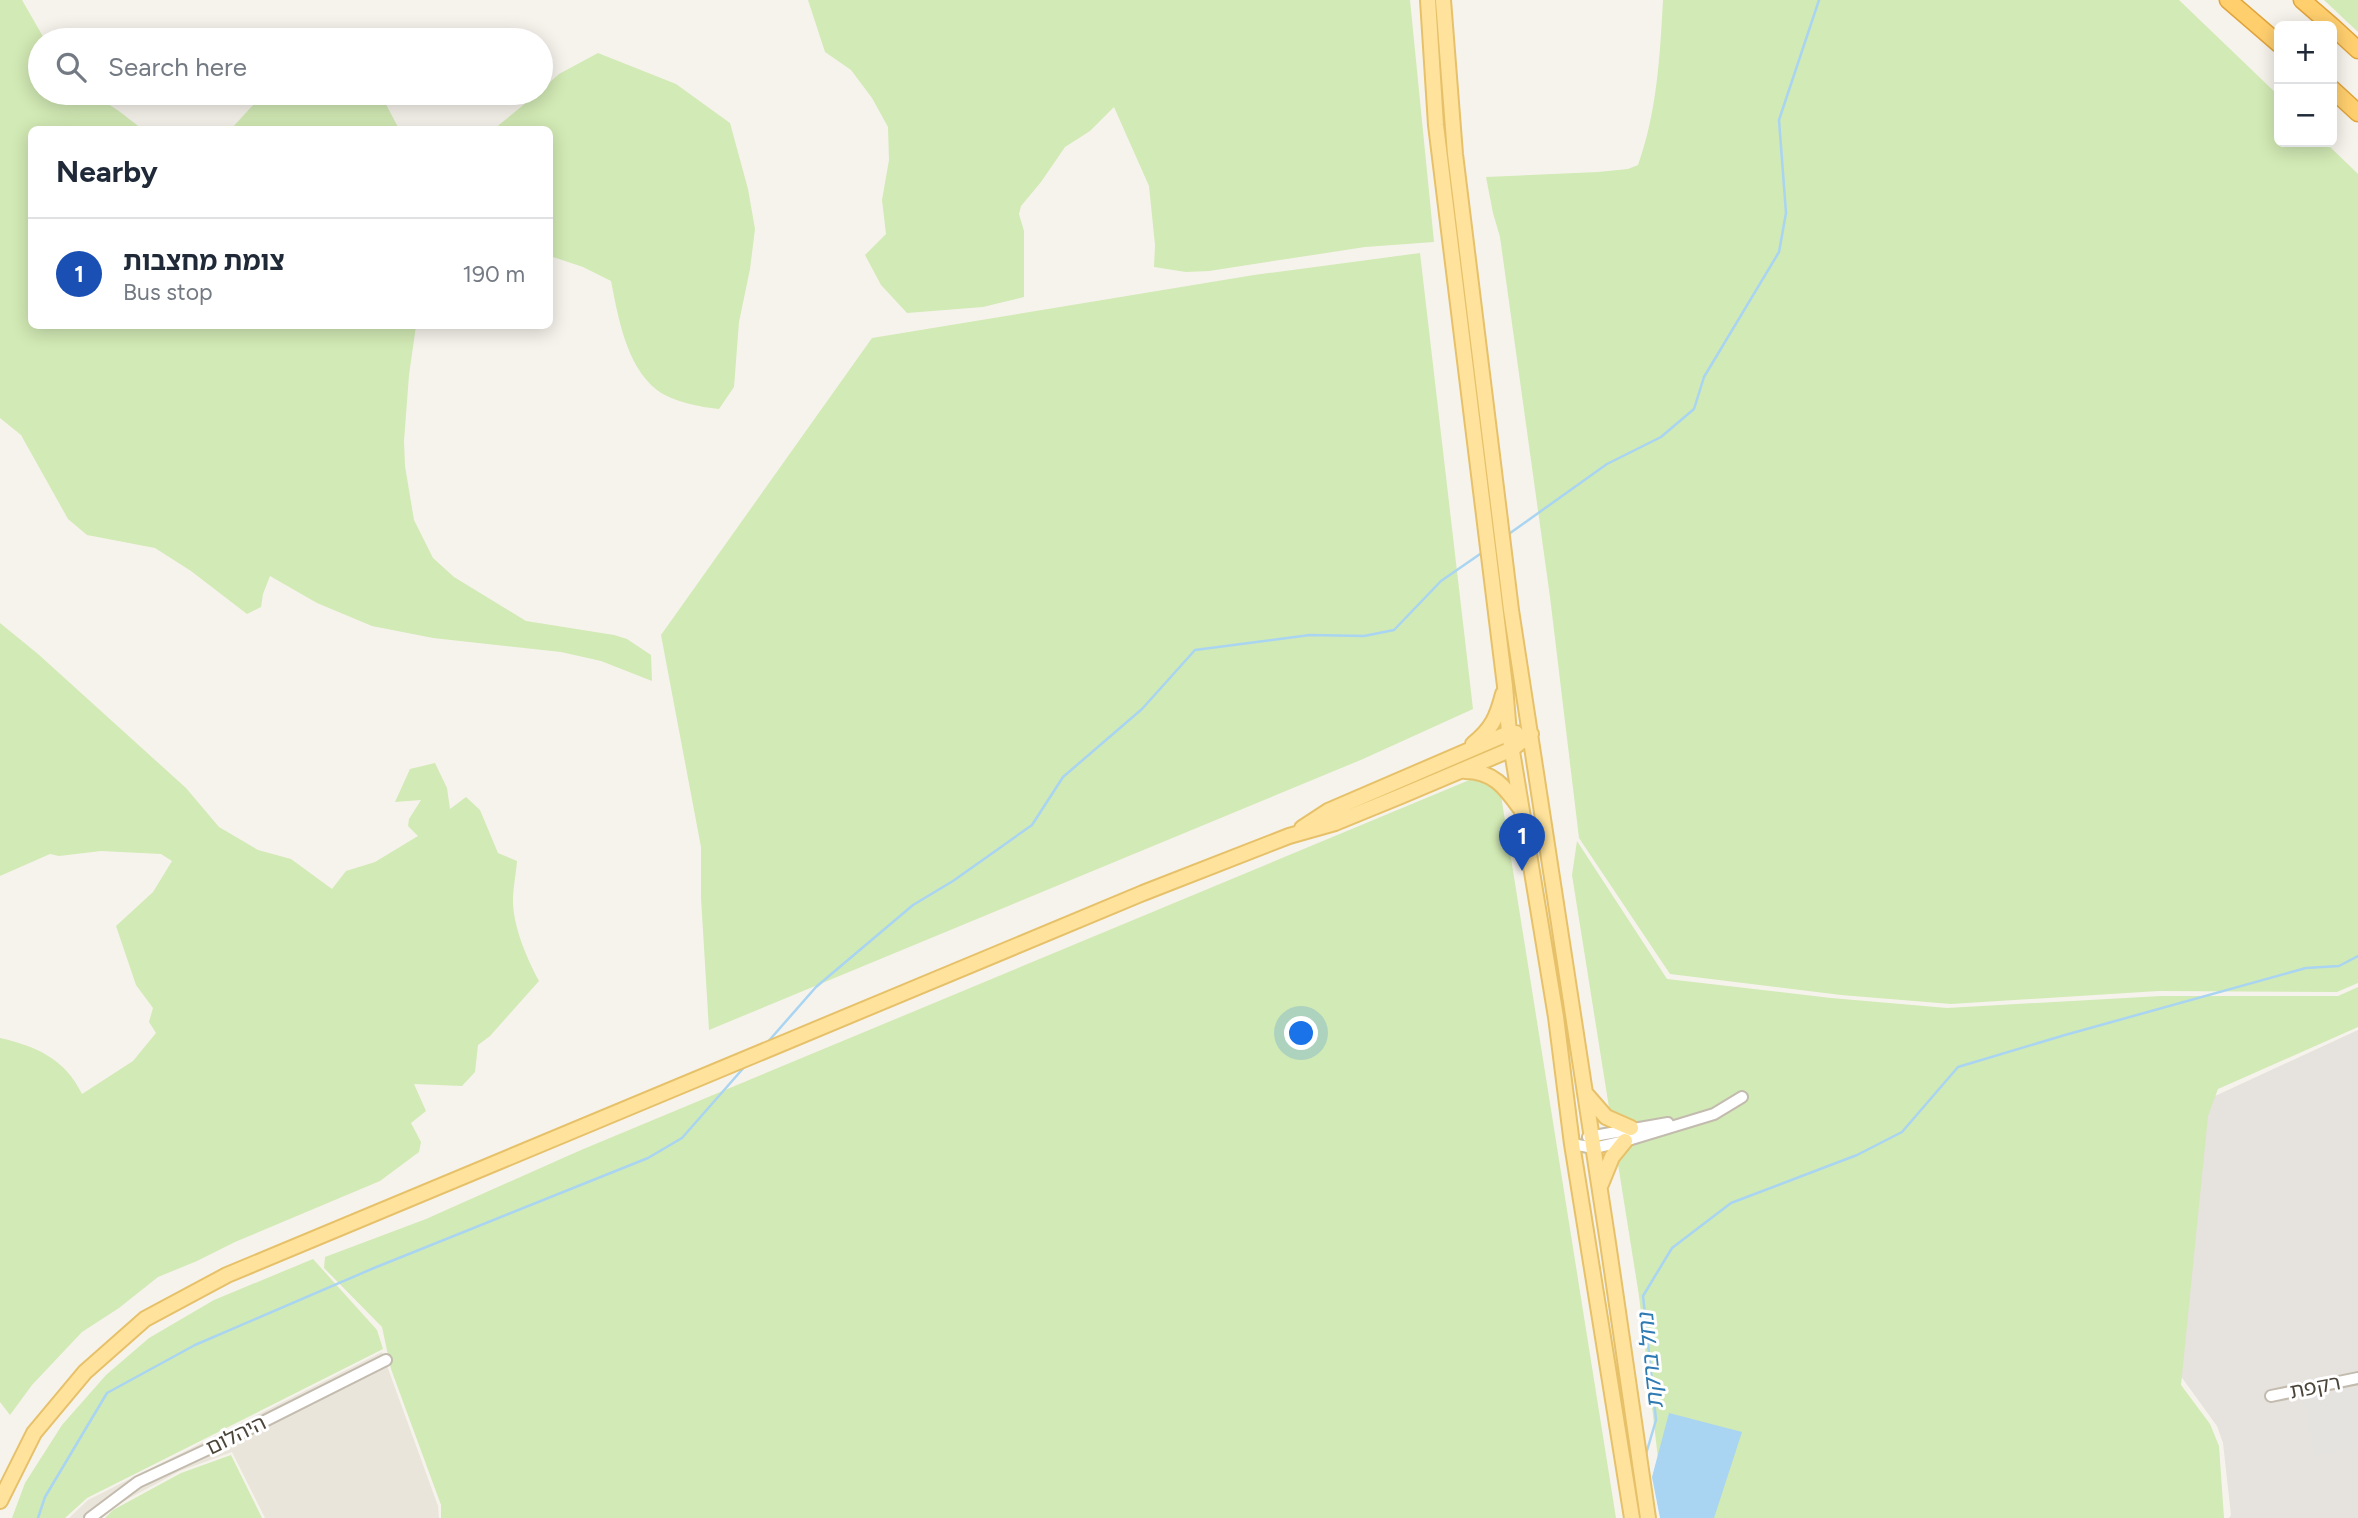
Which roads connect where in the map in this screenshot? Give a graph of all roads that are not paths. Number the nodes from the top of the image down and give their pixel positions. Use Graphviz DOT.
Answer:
graph roads {
  1 [pos="1428,0"];
  2 [pos="1443,0"];
  3 [pos="2228,0"];
  4 [pos="2302,0"];
  5 [pos="2326,21"];
  6 [pos="2337,31"];
  7 [pos="2274,40"];
  8 [pos="2358,50"];
  9 [pos="2337,94"];
  10 [pos="2358,113"];
  11 [pos="1505,686"];
  12 [pos="1509,733"];
  13 [pos="1531,734"];
  14 [pos="1512,749"];
  15 [pos="1458,764"];
  16 [pos="1522,811"];
  17 [pos="1585,1093"];
  18 [pos="1742,1097"];
  19 [pos="1628,1135"];
  20 [pos="1593,1142"];
  21 [pos="1572,1144"];
  22 [pos="1600,1189"];
  23 [pos="386,1360"];
  24 [pos="2358,1378"];
  25 [pos="2271,1396"];
  26 [pos="0,1501"];
  27 [pos="90,1518"];
  28 [pos="1632,1518"];
  29 [pos="1648,1518"];
  1 -- 11 [label="main road"];
  2 -- 13 [label="main road"];
  3 -- 7 [label="highway"];
  4 -- 5 [label="highway"];
  6 -- 8 [label="highway"];
  9 -- 10 [label="highway"];
  11 -- 12 [label="main road"];
  11 -- 15 [label="main road"];
  12 -- 13 [label="main road"];
  12 -- 14 [label="main road"];
  12 -- 15 [label="main road"];
  13 -- 14 [label="main road"];
  13 -- 17 [label="main road"];
  14 -- 15 [label="main road"];
  14 -- 16 [label="main road"];
  15 -- 16 [label="main road"];
  15 -- 26 [label="main road"];
  16 -- 21 [label="main road"];
  17 -- 19 [label="main road"];
  17 -- 20 [label="main road"];
  18 -- 19 [label="street"];
  19 -- 20 [label="street"];
  19 -- 22 [label="main road"];
  20 -- 21 [label="street"];
  20 -- 22 [label="main road"];
  21 -- 28 [label="main road"];
  22 -- 29 [label="main road"];
  23 -- 27 [label="street, היהלום"];
  24 -- 25 [label="street, רקפת"];
}
